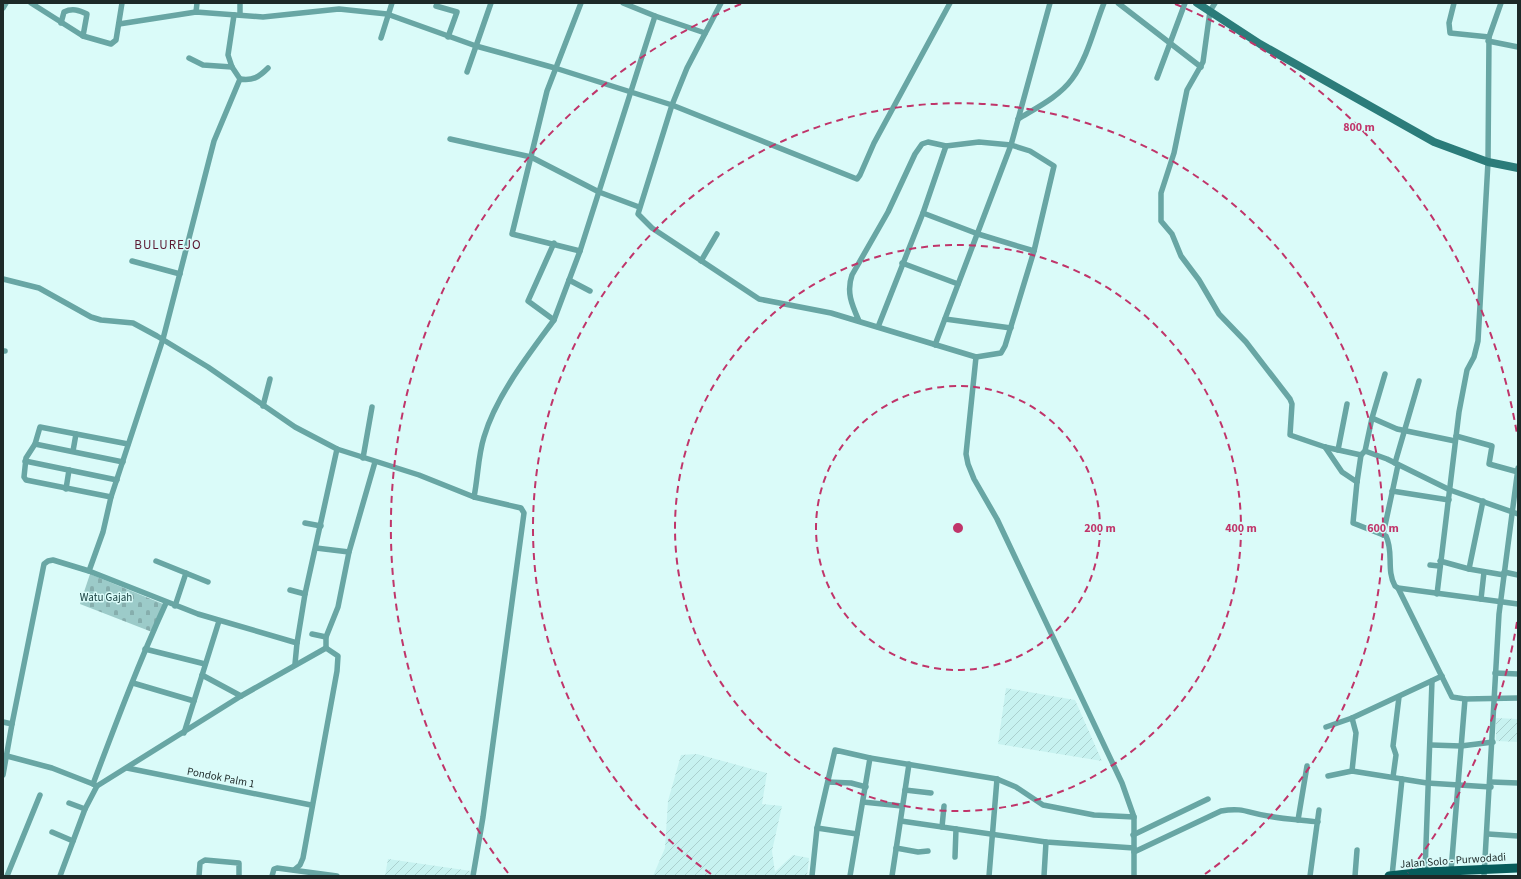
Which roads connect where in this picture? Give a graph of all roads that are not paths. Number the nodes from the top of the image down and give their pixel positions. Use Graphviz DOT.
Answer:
graph roads {
  1 [pos="6,3"];
  2 [pos="31,3"];
  3 [pos="122,3"];
  4 [pos="197,3"];
  5 [pos="240,3"];
  6 [pos="392,3"];
  7 [pos="491,3"];
  8 [pos="581,3"];
  9 [pos="623,3"];
  10 [pos="721,3"];
  11 [pos="950,3"];
  12 [pos="1050,3"];
  13 [pos="1104,3"];
  14 [pos="1118,3"];
  15 [pos="1185,3"];
  16 [pos="1197,3"];
  17 [pos="1215,3"];
  18 [pos="1454,3"];
  19 [pos="1501,3"];
  20 [pos="436,6"];
  21 [pos="3,8"];
  22 [pos="1210,11"];
  23 [pos="196,12"];
  24 [pos="387,14"];
  25 [pos="237,15"];
  26 [pos="655,16"];
  27 [pos="61,23"];
  28 [pos="119,24"];
  29 [pos="705,33"];
  30 [pos="83,36"];
  31 [pos="448,37"];
  32 [pos="381,38"];
  33 [pos="1489,39"];
  34 [pos="1170,44"];
  35 [pos="476,46"];
  36 [pos="1518,47"];
  37 [pos="189,58"];
  38 [pos="1201,66"];
  39 [pos="232,67"];
  40 [pos="268,68"];
  41 [pos="554,68"];
  42 [pos="466,72"];
  43 [pos="1157,78"];
  44 [pos="240,79"];
  45 [pos="630,93"];
  46 [pos="672,105"];
  47 [pos="1018,120"];
  48 [pos="450,139"];
  49 [pos="1011,144"];
  50 [pos="946,146"];
  51 [pos="531,157"];
  52 [pos="1488,162"];
  53 [pos="1518,168"];
  54 [pos="599,192"];
  55 [pos="639,207"];
  56 [pos="923,213"];
  57 [pos="716,234"];
  58 [pos="978,234"];
  59 [pos="554,244"];
  60 [pos="580,251"];
  61 [pos="1034,251"];
  62 [pos="132,261"];
  63 [pos="701,261"];
  64 [pos="902,263"];
  65 [pos="180,274"];
  66 [pos="3,279"];
  67 [pos="570,280"];
  68 [pos="958,284"];
  69 [pos="590,291"];
  70 [pos="945,319"];
  71 [pos="554,320"];
  72 [pos="860,321"];
  73 [pos="878,327"];
  74 [pos="1011,328"];
  75 [pos="163,339"];
  76 [pos="935,345"];
  77 [pos="976,357"];
  78 [pos="1385,374"];
  79 [pos="270,379"];
  80 [pos="1419,381"];
  81 [pos="1347,404"];
  82 [pos="263,406"];
  83 [pos="372,407"];
  84 [pos="1372,418"];
  85 [pos="1405,429"];
  86 [pos="76,434"];
  87 [pos="1456,439"];
  88 [pos="35,444"];
  89 [pos="128,444"];
  90 [pos="1325,447"];
  91 [pos="337,449"];
  92 [pos="1338,450"];
  93 [pos="73,451"];
  94 [pos="1363,453"];
  95 [pos="363,458"];
  96 [pos="25,461"];
  97 [pos="122,462"];
  98 [pos="375,462"];
  99 [pos="1397,464"];
  100 [pos="1518,468"];
  101 [pos="69,470"];
  102 [pos="1518,472"];
  103 [pos="116,480"];
  104 [pos="1357,482"];
  105 [pos="66,489"];
  106 [pos="1450,490"];
  107 [pos="1392,491"];
  108 [pos="111,497"];
  109 [pos="474,497"];
  110 [pos="1449,500"];
  111 [pos="1483,501"];
  112 [pos="1511,512"];
  113 [pos="1518,514"];
  114 [pos="305,523"];
  115 [pos="321,526"];
  116 [pos="1383,535"];
  117 [pos="316,548"];
  118 [pos="349,552"];
  119 [pos="156,561"];
  120 [pos="1440,564"];
  121 [pos="1430,565"];
  122 [pos="1469,569"];
  123 [pos="89,571"];
  124 [pos="1484,572"];
  125 [pos="186,573"];
  126 [pos="1504,574"];
  127 [pos="1518,575"];
  128 [pos="208,582"];
  129 [pos="1398,588"];
  130 [pos="290,590"];
  131 [pos="306,594"];
  132 [pos="1437,594"];
  133 [pos="1481,599"];
  134 [pos="1501,601"];
  135 [pos="166,603"];
  136 [pos="1518,604"];
  137 [pos="175,606"];
  138 [pos="219,621"];
  139 [pos="312,634"];
  140 [pos="326,637"];
  141 [pos="297,643"];
  142 [pos="326,648"];
  143 [pos="146,649"];
  144 [pos="205,664"];
  145 [pos="295,664"];
  146 [pos="1495,673"];
  147 [pos="1518,674"];
  148 [pos="202,675"];
  149 [pos="1442,676"];
  150 [pos="1432,681"];
  151 [pos="133,682"];
  152 [pos="241,696"];
  153 [pos="1399,696"];
  154 [pos="1494,698"];
  155 [pos="1518,698"];
  156 [pos="1465,699"];
  157 [pos="194,701"];
  158 [pos="1352,718"];
  159 [pos="3,722"];
  160 [pos="12,724"];
  161 [pos="1326,727"];
  162 [pos="184,733"];
  163 [pos="6,740"];
  164 [pos="1493,742"];
  165 [pos="1431,745"];
  166 [pos="1461,746"];
  167 [pos="7,756"];
  168 [pos="870,758"];
  169 [pos="909,764"];
  170 [pos="1307,766"];
  171 [pos="127,768"];
  172 [pos="1352,771"];
  173 [pos="3,775"];
  174 [pos="1328,776"];
  175 [pos="1393,778"];
  176 [pos="997,779"];
  177 [pos="1402,779"];
  178 [pos="828,782"];
  179 [pos="1427,783"];
  180 [pos="1518,783"];
  181 [pos="1491,784"];
  182 [pos="95,785"];
  183 [pos="1457,786"];
  184 [pos="866,788"];
  185 [pos="905,790"];
  186 [pos="931,793"];
  187 [pos="40,795"];
  188 [pos="1208,799"];
  189 [pos="863,802"];
  190 [pos="69,803"];
  191 [pos="312,806"];
  192 [pos="902,806"];
  193 [pos="944,806"];
  194 [pos="85,809"];
  195 [pos="1320,810"];
  196 [pos="1134,817"];
  197 [pos="1298,820"];
  198 [pos="901,821"];
  199 [pos="1318,822"];
  200 [pos="942,827"];
  201 [pos="817,828"];
  202 [pos="956,830"];
  203 [pos="52,832"];
  204 [pos="856,834"];
  205 [pos="1488,834"];
  206 [pos="993,835"];
  207 [pos="1134,835"];
  208 [pos="1518,836"];
  209 [pos="72,841"];
  210 [pos="1046,842"];
  211 [pos="896,848"];
  212 [pos="1134,850"];
  213 [pos="1357,850"];
  214 [pos="928,851"];
  215 [pos="955,857"];
  216 [pos="1518,868"];
  217 [pos="294,870"];
  218 [pos="1425,872"];
  219 [pos="1448,873"];
  220 [pos="1485,873"];
  221 [pos="7,876"];
  222 [pos="60,876"];
  223 [pos="199,876"];
  224 [pos="239,876"];
  225 [pos="272,876"];
  226 [pos="337,876"];
  227 [pos="473,876"];
  228 [pos="812,876"];
  229 [pos="850,876"];
  230 [pos="892,876"];
  231 [pos="989,876"];
  232 [pos="1044,876"];
  233 [pos="1134,876"];
  234 [pos="1310,876"];
  235 [pos="1355,876"];
  236 [pos="1390,876"];
  1 -- 21 [label="street"];
  2 -- 27 [label="street"];
  3 -- 28 [label="street"];
  4 -- 23 [label="street"];
  5 -- 25 [label="street"];
  6 -- 24 [label="street"];
  7 -- 35 [label="street"];
  8 -- 41 [label="street"];
  9 -- 26 [label="street"];
  10 -- 29 [label="street"];
  11 -- 46 [label="street"];
  12 -- 47 [label="street"];
  13 -- 47 [label="street"];
  14 -- 34 [label="street"];
  15 -- 34 [label="street"];
  16 -- 22 [label="street"];
  17 -- 22 [label="street"];
  18 -- 33 [label="street"];
  19 -- 33 [label="street"];
  20 -- 31 [label="street"];
  22 -- 38 [label="street"];
  22 -- 52 [label="street"];
  23 -- 25 [label="street"];
  23 -- 28 [label="street"];
  24 -- 25 [label="street"];
  24 -- 31 [label="street"];
  24 -- 32 [label="street"];
  25 -- 39 [label="street"];
  26 -- 29 [label="street"];
  26 -- 45 [label="street"];
  27 -- 30 [label="street"];
  27 -- 30 [label="street"];
  28 -- 30 [label="street"];
  29 -- 46 [label="street"];
  31 -- 35 [label="street"];
  33 -- 36 [label="street"];
  33 -- 52 [label="street"];
  34 -- 38 [label="street"];
  34 -- 43 [label="street"];
  35 -- 41 [label="street"];
  35 -- 42 [label="street"];
  37 -- 39 [label="street"];
  38 -- 90 [label="street"];
  39 -- 44 [label="street"];
  40 -- 44 [label="street"];
  41 -- 45 [label="street"];
  41 -- 51 [label="street"];
  44 -- 65 [label="street"];
  45 -- 46 [label="street"];
  45 -- 54 [label="street"];
  46 -- 55 [label="street"];
  47 -- 49 [label="street"];
  48 -- 51 [label="street"];
  49 -- 50 [label="street"];
  49 -- 58 [label="street"];
  49 -- 61 [label="street"];
  50 -- 56 [label="street"];
  50 -- 72 [label="street"];
  51 -- 54 [label="street"];
  51 -- 59 [label="street"];
  52 -- 53 [label="street"];
  52 -- 87 [label="street"];
  54 -- 55 [label="street"];
  54 -- 60 [label="street"];
  55 -- 63 [label="street"];
  56 -- 58 [label="street"];
  56 -- 64 [label="street"];
  57 -- 63 [label="street"];
  58 -- 61 [label="street"];
  58 -- 68 [label="street"];
  59 -- 60 [label="street"];
  59 -- 71 [label="street"];
  60 -- 67 [label="street"];
  61 -- 74 [label="street"];
  62 -- 65 [label="street"];
  63 -- 72 [label="street"];
  64 -- 68 [label="street"];
  64 -- 73 [label="street"];
  65 -- 75 [label="street"];
  66 -- 75 [label="street"];
  67 -- 69 [label="street"];
  67 -- 71 [label="street"];
  68 -- 70 [label="street"];
  70 -- 74 [label="street"];
  70 -- 76 [label="street"];
  71 -- 109 [label="street"];
  72 -- 73 [label="street"];
  73 -- 76 [label="street"];
  74 -- 77 [label="street"];
  75 -- 82 [label="street"];
  75 -- 89 [label="street"];
  76 -- 77 [label="street"];
  77 -- 196 [label="street"];
  78 -- 84 [label="street"];
  79 -- 82 [label="street"];
  80 -- 85 [label="street"];
  81 -- 92 [label="street"];
  82 -- 91 [label="street"];
  83 -- 95 [label="street"];
  84 -- 85 [label="street"];
  84 -- 94 [label="street"];
  85 -- 87 [label="street"];
  85 -- 99 [label="street"];
  86 -- 88 [label="street"];
  86 -- 89 [label="street"];
  86 -- 93 [label="street"];
  87 -- 102 [label="street"];
  87 -- 106 [label="street"];
  88 -- 93 [label="street"];
  88 -- 96 [label="street"];
  89 -- 97 [label="street"];
  90 -- 92 [label="street"];
  90 -- 104 [label="street"];
  91 -- 95 [label="street"];
  91 -- 115 [label="street"];
  92 -- 94 [label="street"];
  93 -- 97 [label="street"];
  94 -- 99 [label="street"];
  94 -- 104 [label="street"];
  95 -- 98 [label="street"];
  96 -- 101 [label="street"];
  96 -- 105 [label="street"];
  97 -- 103 [label="street"];
  98 -- 109 [label="street"];
  98 -- 118 [label="street"];
  99 -- 106 [label="street"];
  99 -- 107 [label="street"];
  100 -- 102 [label="street"];
  101 -- 103 [label="street"];
  101 -- 105 [label="street"];
  102 -- 112 [label="street"];
  103 -- 108 [label="street"];
  104 -- 116 [label="street"];
  105 -- 108 [label="street"];
  106 -- 110 [label="street"];
  106 -- 111 [label="street"];
  107 -- 110 [label="street"];
  107 -- 116 [label="street"];
  108 -- 123 [label="street"];
  109 -- 227 [label="street"];
  110 -- 120 [label="street"];
  111 -- 112 [label="street"];
  111 -- 122 [label="street"];
  112 -- 113 [label="street"];
  112 -- 126 [label="street"];
  114 -- 115 [label="street"];
  115 -- 117 [label="street"];
  116 -- 129 [label="street"];
  117 -- 118 [label="street"];
  117 -- 131 [label="street"];
  118 -- 140 [label="street"];
  119 -- 125 [label="street"];
  120 -- 121 [label="street"];
  120 -- 122 [label="street"];
  120 -- 132 [label="street"];
  122 -- 124 [label="street"];
  123 -- 135 [label="street"];
  123 -- 160 [label="street"];
  124 -- 126 [label="street"];
  124 -- 133 [label="street"];
  125 -- 128 [label="street"];
  125 -- 137 [label="street"];
  126 -- 127 [label="street"];
  126 -- 134 [label="street"];
  129 -- 132 [label="street"];
  129 -- 149 [label="street"];
  130 -- 131 [label="street"];
  131 -- 141 [label="street"];
  132 -- 133 [label="street"];
  133 -- 134 [label="street"];
  134 -- 136 [label="street"];
  134 -- 146 [label="street"];
  135 -- 137 [label="street"];
  135 -- 143 [label="street"];
  137 -- 138 [label="street"];
  138 -- 141 [label="street"];
  138 -- 144 [label="street"];
  139 -- 140 [label="street"];
  140 -- 142 [label="street"];
  141 -- 145 [label="street"];
  142 -- 145 [label="street"];
  142 -- 191 [label="street"];
  143 -- 144 [label="street"];
  143 -- 151 [label="street"];
  144 -- 148 [label="street"];
  145 -- 152 [label="street"];
  146 -- 147 [label="street"];
  146 -- 154 [label="street"];
  148 -- 152 [label="street"];
  148 -- 157 [label="street"];
  149 -- 150 [label="street"];
  149 -- 156 [label="street"];
  150 -- 153 [label="street"];
  150 -- 165 [label="street"];
  151 -- 157 [label="street"];
  151 -- 182 [label="street"];
  152 -- 162 [label="street"];
  153 -- 158 [label="street"];
  153 -- 175 [label="street"];
  154 -- 155 [label="street"];
  154 -- 156 [label="street"];
  154 -- 164 [label="street"];
  156 -- 166 [label="street"];
  157 -- 162 [label="street"];
  158 -- 161 [label="street"];
  158 -- 172 [label="street"];
  159 -- 160 [label="street"];
  160 -- 163 [label="street"];
  162 -- 171 [label="street"];
  163 -- 167 [label="street"];
  164 -- 166 [label="street"];
  164 -- 181 [label="street"];
  165 -- 166 [label="street"];
  165 -- 179 [label="street"];
  166 -- 183 [label="street"];
  167 -- 173 [label="street"];
  167 -- 182 [label="street"];
  168 -- 169 [label="street"];
  168 -- 178 [label="street"];
  168 -- 184 [label="street"];
  169 -- 176 [label="street"];
  169 -- 185 [label="street"];
  170 -- 197 [label="street"];
  171 -- 182 [label="street"];
  171 -- 191 [label="street, Pondok Palm 1"];
  172 -- 174 [label="street"];
  172 -- 175 [label="street"];
  175 -- 177 [label="street"];
  176 -- 196 [label="street"];
  176 -- 206 [label="street"];
  177 -- 179 [label="street"];
  177 -- 236 [label="street"];
  178 -- 184 [label="street"];
  178 -- 201 [label="street"];
  179 -- 183 [label="street"];
  179 -- 218 [label="street"];
  180 -- 181 [label="street"];
  181 -- 183 [label="street"];
  181 -- 205 [label="street"];
  182 -- 194 [label="street"];
  183 -- 219 [label="street"];
  184 -- 189 [label="street"];
  185 -- 186 [label="street"];
  185 -- 192 [label="street"];
  187 -- 221 [label="street"];
  188 -- 207 [label="street"];
  189 -- 192 [label="street"];
  189 -- 204 [label="street"];
  190 -- 194 [label="street"];
  191 -- 217 [label="street"];
  192 -- 198 [label="street"];
  193 -- 200 [label="street"];
  194 -- 209 [label="street"];
  195 -- 199 [label="street"];
  196 -- 207 [label="street"];
  197 -- 199 [label="street"];
  197 -- 212 [label="street"];
  198 -- 200 [label="street"];
  198 -- 211 [label="street"];
  199 -- 234 [label="street"];
  200 -- 202 [label="street"];
  201 -- 204 [label="street"];
  201 -- 228 [label="street"];
  202 -- 206 [label="street"];
  202 -- 215 [label="street"];
  203 -- 209 [label="street"];
  204 -- 229 [label="street"];
  205 -- 208 [label="street"];
  205 -- 220 [label="street"];
  206 -- 210 [label="street"];
  206 -- 231 [label="street"];
  207 -- 212 [label="street"];
  209 -- 222 [label="street"];
  210 -- 212 [label="street"];
  210 -- 232 [label="street"];
  211 -- 214 [label="street"];
  211 -- 230 [label="street"];
  212 -- 233 [label="street"];
  213 -- 235 [label="street"];
  216 -- 220 [label="main road, Jalan Solo - Purwodadi"];
  217 -- 225 [label="street"];
  217 -- 226 [label="street"];
  218 -- 219 [label="main road, Jalan Solo - Purwodadi"];
  218 -- 236 [label="main road, Jalan Solo - Purwodadi"];
  219 -- 220 [label="main road, Jalan Solo - Purwodadi"];
  223 -- 224 [label="street"];
}
